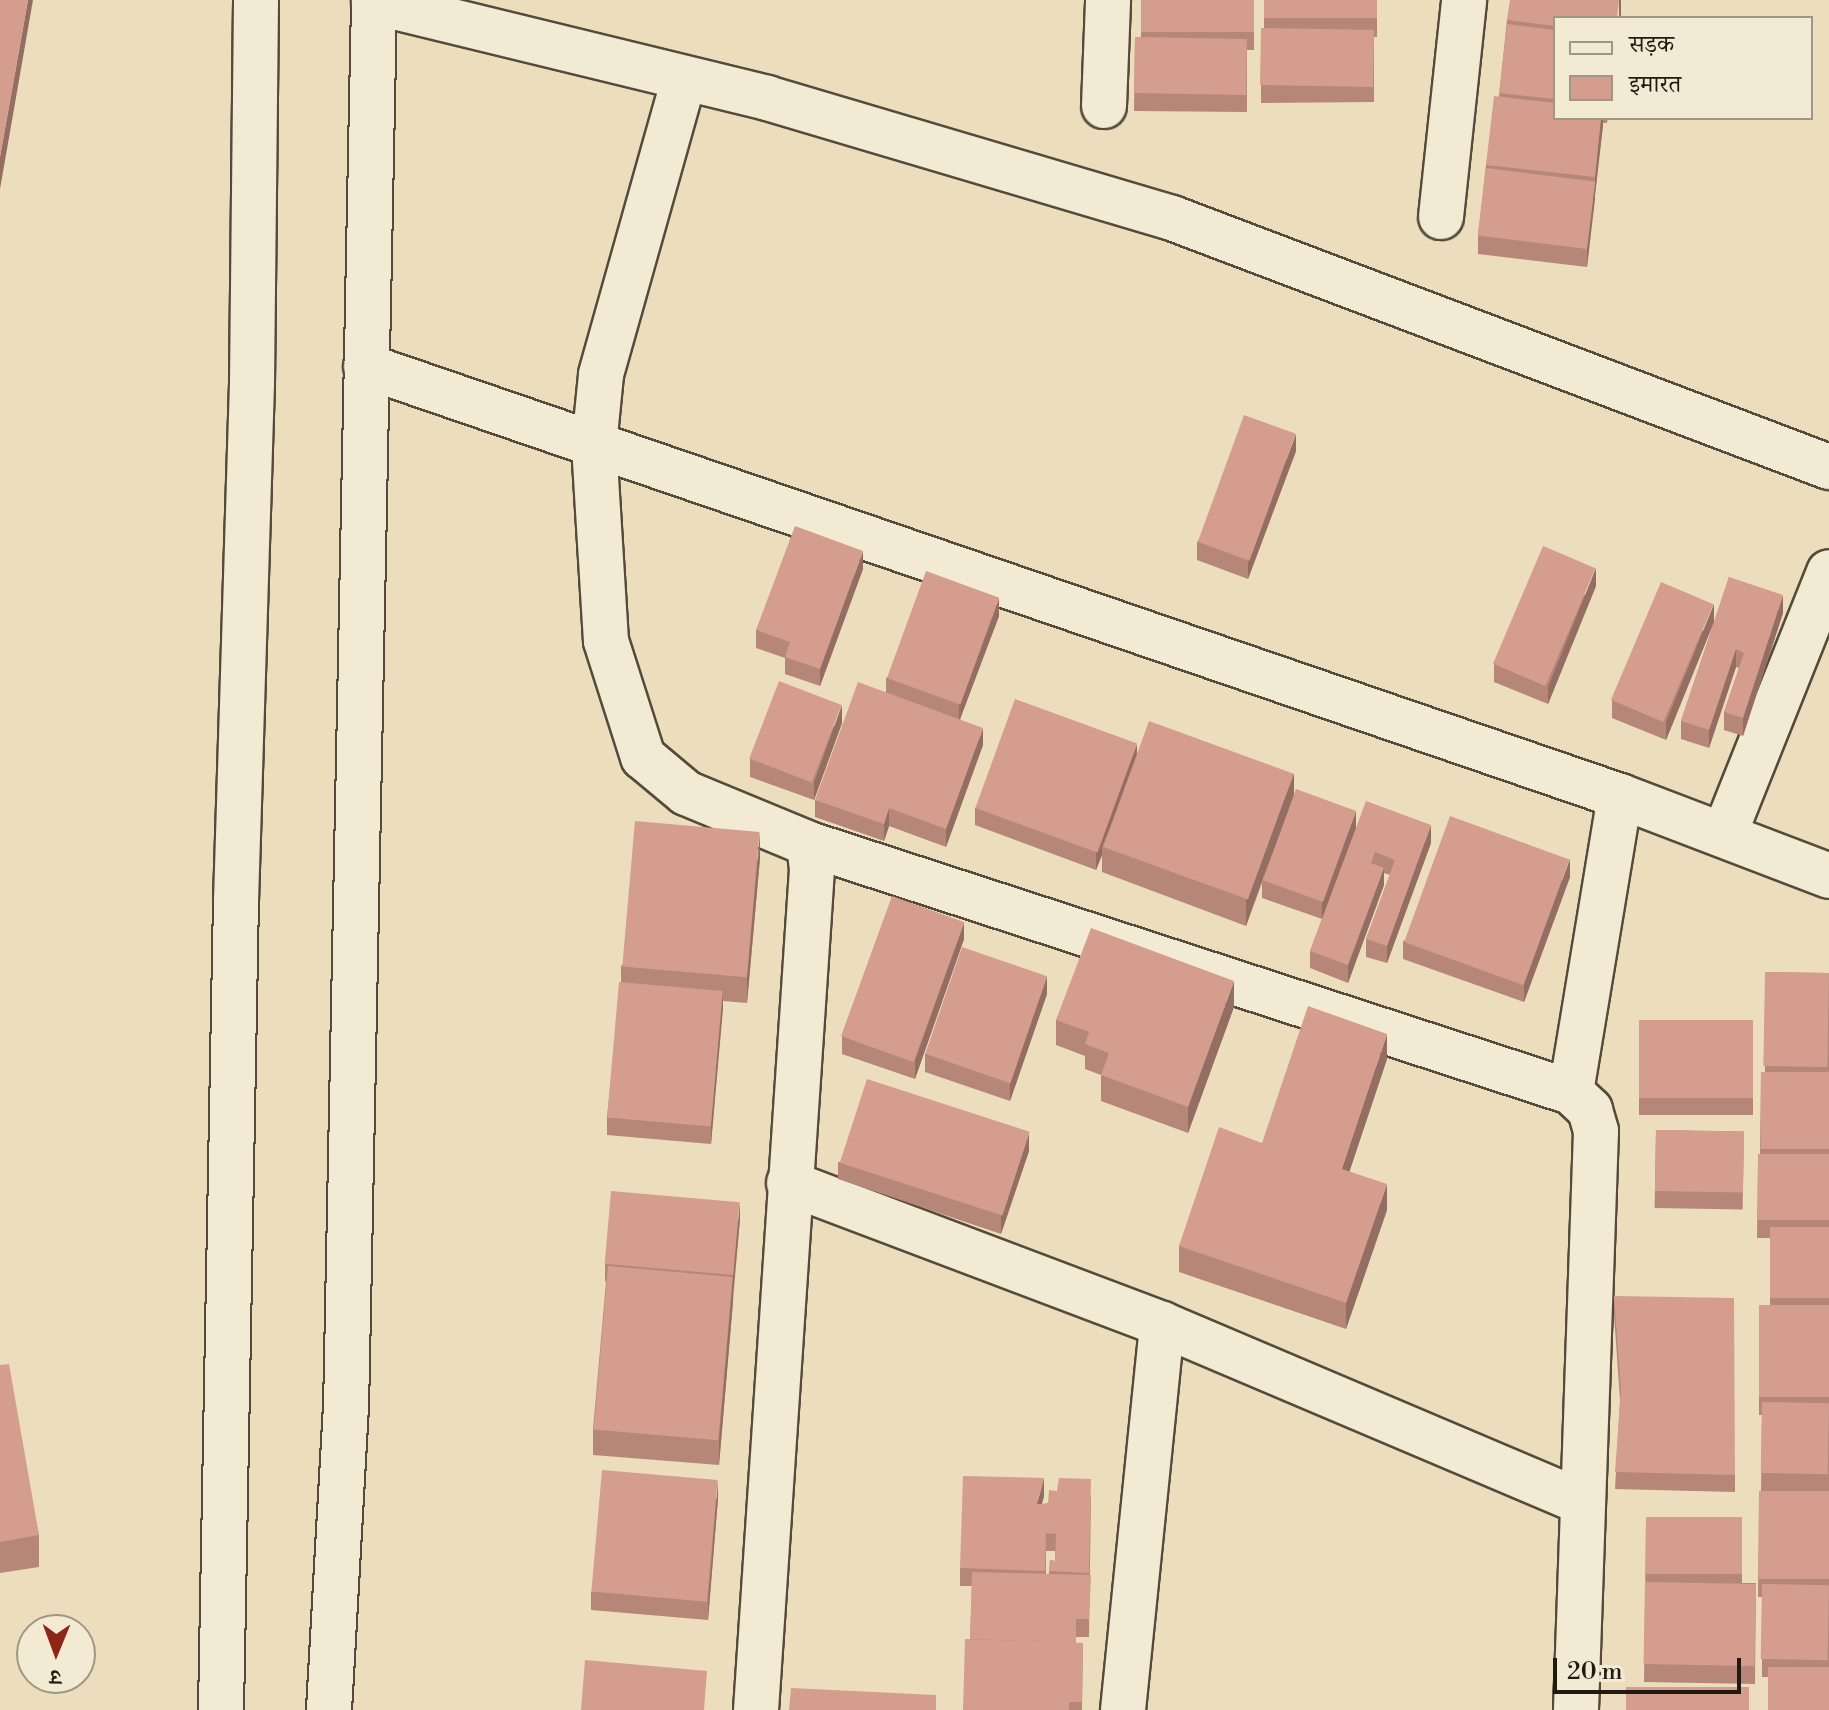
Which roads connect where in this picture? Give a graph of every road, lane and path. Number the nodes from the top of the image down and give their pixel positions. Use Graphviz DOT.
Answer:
graph roads {
  1 [pos="256,0"];
  2 [pos="1108,0"];
  3 [pos="1464,0"];
  4 [pos="374,1"];
  5 [pos="684,79"];
  6 [pos="1104,106"];
  7 [pos="1441,217"];
  8 [pos="366,366"];
  9 [pos="594,445"];
  10 [pos="1829,467"];
  11 [pos="1829,572"];
  12 [pos="1620,796"];
  13 [pos="1724,835"];
  14 [pos="809,844"];
  15 [pos="1829,876"];
  16 [pos="1571,1092"];
  17 [pos="789,1183"];
  18 [pos="1162,1324"];
  19 [pos="1579,1501"];
  20 [pos="221,1710"];
  21 [pos="329,1710"];
  22 [pos="756,1710"];
  23 [pos="1123,1710"];
  24 [pos="1576,1710"];
  1 -- 20 [label="street"];
  2 -- 6 [label="street"];
  3 -- 7 [label="street"];
  4 -- 5 [label="street"];
  4 -- 8 [label="street"];
  5 -- 9 [label="street"];
  5 -- 10 [label="street"];
  8 -- 9 [label="street"];
  8 -- 21 [label="street"];
  9 -- 12 [label="street"];
  9 -- 14 [label="street"];
  11 -- 13 [label="street"];
  12 -- 13 [label="street"];
  12 -- 16 [label="street"];
  13 -- 15 [label="street"];
  14 -- 16 [label="street"];
  14 -- 17 [label="street"];
  16 -- 19 [label="street"];
  17 -- 18 [label="street"];
  17 -- 22 [label="street"];
  18 -- 19 [label="street"];
  18 -- 23 [label="street"];
  19 -- 24 [label="street"];
}
